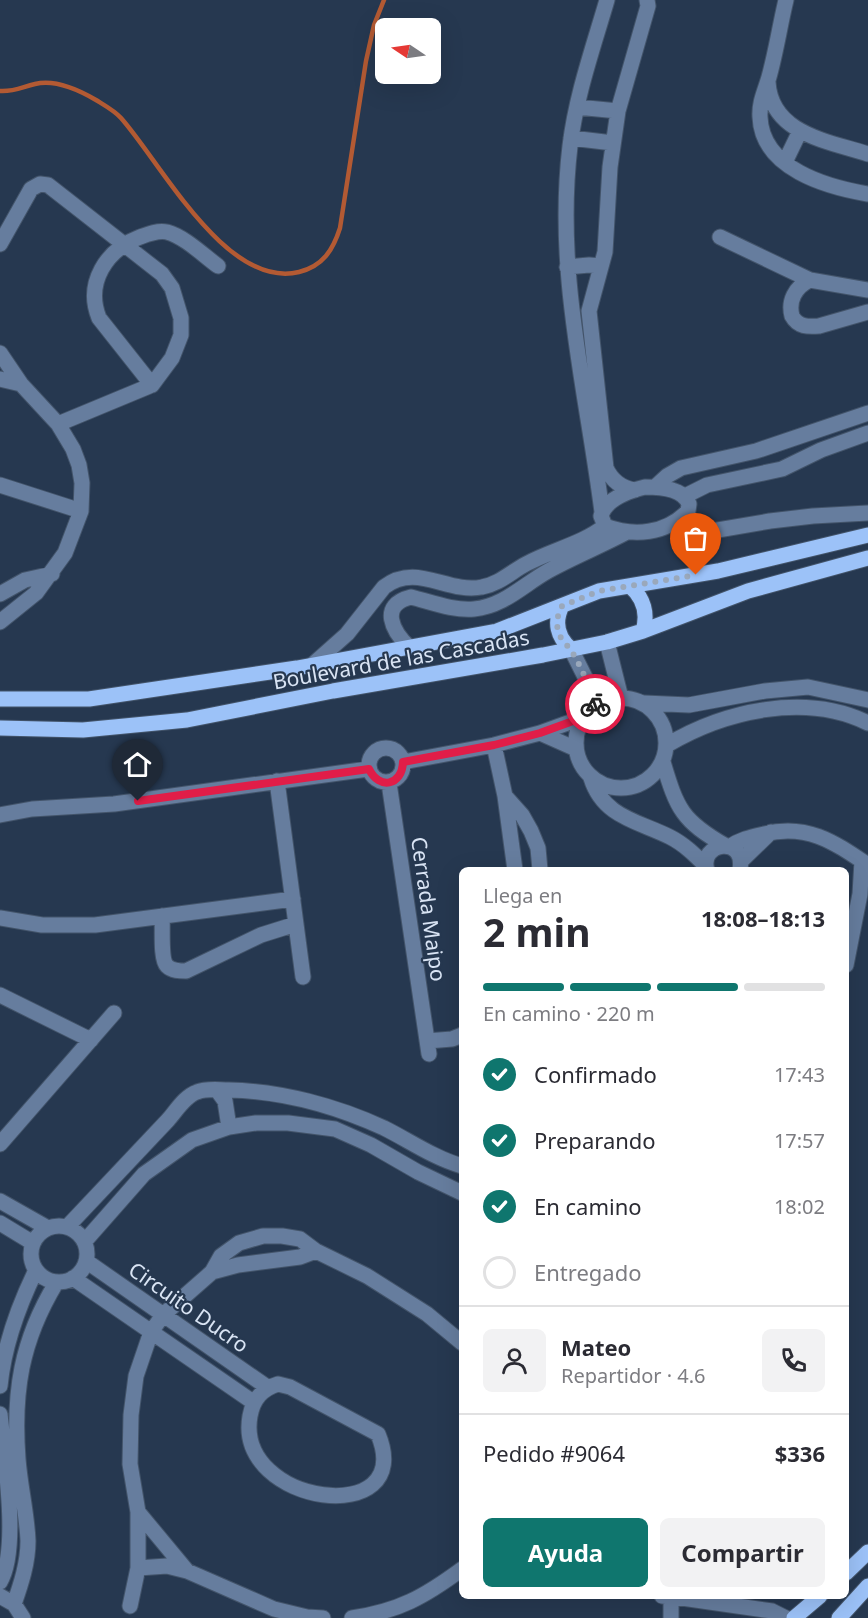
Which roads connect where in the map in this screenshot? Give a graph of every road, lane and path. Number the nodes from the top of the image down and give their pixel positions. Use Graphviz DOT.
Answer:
graph roads {
  1 [pos="607,0"];
  2 [pos="647,0"];
  3 [pos="786,0"];
  4 [pos="768,79"];
  5 [pos="577,107"];
  6 [pos="618,111"];
  7 [pos="800,131"];
  8 [pos="571,138"];
  9 [pos="613,143"];
  10 [pos="868,154"];
  11 [pos="785,162"];
  12 [pos="868,194"];
  13 [pos="720,237"];
  14 [pos="124,243"];
  15 [pos="0,244"];
  16 [pos="218,266"];
  17 [pos="601,266"];
  18 [pos="567,267"];
  19 [pos="810,280"];
  20 [pos="866,290"];
  21 [pos="866,313"];
  22 [pos="0,353"];
  23 [pos="0,379"];
  24 [pos="21,384"];
  25 [pos="152,385"];
  26 [pos="868,413"];
  27 [pos="58,424"];
  28 [pos="595,425"];
  29 [pos="868,433"];
  30 [pos="791,439"];
  31 [pos="793,464"];
  32 [pos="0,485"];
  33 [pos="655,487"];
  34 [pos="635,490"];
  35 [pos="685,496"];
  36 [pos="81,512"];
  37 [pos="868,513"];
  38 [pos="681,517"];
  39 [pos="604,519"];
  40 [pos="627,532"];
  41 [pos="868,535"];
  42 [pos="868,558"];
  43 [pos="52,574"];
  44 [pos="630,586"];
  45 [pos="0,594"];
  46 [pos="562,606"];
  47 [pos="0,622"];
  48 [pos="643,631"];
  49 [pos="607,642"];
  50 [pos="409,647"];
  51 [pos="571,649"];
  52 [pos="311,666"];
  53 [pos="621,698"];
  54 [pos="0,699"];
  55 [pos="868,700"];
  56 [pos="644,703"];
  57 [pos="596,705"];
  58 [pos="584,717"];
  59 [pos="868,723"];
  60 [pos="0,728"];
  61 [pos="540,733"];
  62 [pos="494,745"];
  63 [pos="667,746"];
  64 [pos="576,749"];
  65 [pos="403,762"];
  66 [pos="663,762"];
  67 [pos="369,769"];
  68 [pos="591,778"];
  69 [pos="277,781"];
  70 [pos="389,783"];
  71 [pos="505,796"];
  72 [pos="0,815"];
  73 [pos="771,832"];
  74 [pos="728,846"];
  75 [pos="865,863"];
  76 [pos="741,865"];
  77 [pos="515,867"];
  78 [pos="540,867"];
  79 [pos="705,867"];
  80 [pos="706,867"];
  81 [pos="293,899"];
  82 [pos="162,916"];
  83 [pos="0,918"];
  84 [pos="296,924"];
  85 [pos="849,950"];
  86 [pos="303,977"];
  87 [pos="0,995"];
  88 [pos="114,1013"];
  89 [pos="459,1036"];
  90 [pos="91,1040"];
  91 [pos="217,1090"];
  92 [pos="229,1127"];
  93 [pos="0,1144"];
  94 [pos="428,1152"];
  95 [pos="459,1165"];
  96 [pos="418,1172"];
  97 [pos="459,1192"];
  98 [pos="0,1201"];
  99 [pos="0,1223"];
  100 [pos="46,1227"];
  101 [pos="67,1227"];
  102 [pos="85,1241"];
  103 [pos="33,1243"];
  104 [pos="316,1251"];
  105 [pos="86,1261"];
  106 [pos="36,1270"];
  107 [pos="213,1272"];
  108 [pos="74,1278"];
  109 [pos="56,1283"];
  110 [pos="164,1315"];
  111 [pos="151,1332"];
  112 [pos="459,1341"];
  113 [pos="0,1386"];
  114 [pos="267,1387"];
  115 [pos="253,1402"];
  116 [pos="0,1414"];
  117 [pos="138,1512"];
  118 [pos="868,1552"];
  119 [pos="138,1568"];
  120 [pos="849,1570"];
  121 [pos="187,1571"];
  122 [pos="459,1571"];
  123 [pos="0,1582"];
  124 [pos="868,1586"];
  125 [pos="0,1596"];
  126 [pos="667,1599"];
  127 [pos="687,1599"];
  128 [pos="816,1599"];
  129 [pos="14,1604"];
  130 [pos="130,1606"];
  131 [pos="23,1618"];
  132 [pos="323,1618"];
  133 [pos="352,1618"];
  134 [pos="671,1618"];
  135 [pos="786,1618"];
  136 [pos="794,1618"];
  137 [pos="839,1618"];
  1 -- 5 [label="street"];
  2 -- 6 [label="street"];
  3 -- 4 [label="street"];
  4 -- 7 [label="street"];
  4 -- 11 [label="street"];
  5 -- 6 [label="street"];
  5 -- 8 [label="street"];
  6 -- 9 [label="street"];
  7 -- 10 [label="street"];
  7 -- 11 [label="street"];
  8 -- 9 [label="street"];
  8 -- 18 [label="street"];
  9 -- 17 [label="street"];
  11 -- 12 [label="street"];
  13 -- 19 [label="street"];
  14 -- 15 [label="street"];
  14 -- 16 [label="street"];
  14 -- 25 [label="street"];
  14 -- 25 [label="street"];
  17 -- 18 [label="street"];
  17 -- 28 [label="street"];
  18 -- 28 [label="street"];
  19 -- 20 [label="street"];
  19 -- 21 [label="street"];
  20 -- 21 [label="street"];
  22 -- 24 [label="street"];
  23 -- 24 [label="street"];
  24 -- 27 [label="street"];
  25 -- 27 [label="street"];
  26 -- 30 [label="street"];
  27 -- 36 [label="street"];
  28 -- 34 [label="street"];
  28 -- 39 [label="street"];
  29 -- 31 [label="street"];
  30 -- 31 [label="street"];
  30 -- 33 [label="street"];
  31 -- 35 [label="street"];
  32 -- 36 [label="street"];
  33 -- 34 [label="street"];
  33 -- 35 [label="street"];
  34 -- 39 [label="street"];
  35 -- 38 [label="street"];
  36 -- 43 [label="street"];
  37 -- 38 [label="street"];
  38 -- 40 [label="street"];
  39 -- 40 [label="street"];
  39 -- 52 [label="street"];
  40 -- 50 [label="street"];
  41 -- 44 [label="main road, Boulevard de las Cascadas"];
  42 -- 48 [label="main road, Boulevard de las Cascadas"];
  43 -- 45 [label="street"];
  43 -- 47 [label="street"];
  44 -- 46 [label="main road, Boulevard de las Cascadas"];
  44 -- 48 [label="main road"];
  46 -- 50 [label="main road, Boulevard de las Cascadas"];
  46 -- 51 [label="main road"];
  48 -- 49 [label="main road, Boulevard de las Cascadas"];
  49 -- 51 [label="main road, Boulevard de las Cascadas"];
  49 -- 53 [label="street"];
  50 -- 52 [label="main road, Boulevard de las Cascadas"];
  51 -- 57 [label="street"];
  51 -- 60 [label="main road, Boulevard de las Cascadas"];
  52 -- 54 [label="main road, Boulevard de las Cascadas"];
  53 -- 56 [label="street"];
  53 -- 57 [label="street"];
  55 -- 56 [label="street"];
  56 -- 63 [label="street"];
  57 -- 58 [label="street"];
  58 -- 61 [label="street"];
  58 -- 64 [label="street"];
  59 -- 63 [label="street"];
  61 -- 62 [label="street"];
  61 -- 64 [label="street"];
  62 -- 65 [label="street"];
  62 -- 71 [label="street"];
  63 -- 66 [label="street"];
  64 -- 68 [label="street"];
  65 -- 67 [label="street"];
  65 -- 70 [label="street"];
  66 -- 68 [label="street"];
  66 -- 74 [label="street"];
  67 -- 69 [label="street"];
  67 -- 70 [label="street"];
  68 -- 79 [label="street"];
  69 -- 72 [label="street"];
  69 -- 81 [label="street"];
  70 -- 89 [label="street, Cerrada Maipo"];
  71 -- 77 [label="street"];
  71 -- 78 [label="street"];
  73 -- 74 [label="street"];
  73 -- 75 [label="street"];
  73 -- 76 [label="street"];
  74 -- 76 [label="street"];
  74 -- 80 [label="street"];
  75 -- 85 [label="street"];
  81 -- 82 [label="street"];
  81 -- 84 [label="street"];
  82 -- 83 [label="street"];
  82 -- 84 [label="street"];
  84 -- 86 [label="street"];
  87 -- 90 [label="street"];
  88 -- 90 [label="street"];
  90 -- 93 [label="street"];
  91 -- 92 [label="street"];
  91 -- 94 [label="street"];
  91 -- 101 [label="street"];
  92 -- 96 [label="street"];
  92 -- 102 [label="street"];
  94 -- 95 [label="street"];
  94 -- 96 [label="street"];
  96 -- 97 [label="street"];
  98 -- 100 [label="street"];
  99 -- 103 [label="street"];
  100 -- 101 [label="street"];
  100 -- 103 [label="street"];
  101 -- 102 [label="street"];
  102 -- 105 [label="street"];
  103 -- 106 [label="street"];
  104 -- 107 [label="street"];
  104 -- 107 [label="street"];
  104 -- 112 [label="street"];
  105 -- 108 [label="street"];
  105 -- 110 [label="street, Circuito Ducro"];
  106 -- 109 [label="street"];
  106 -- 113 [label="street"];
  107 -- 110 [label="street"];
  108 -- 109 [label="street"];
  108 -- 111 [label="street, Circuito Ducro"];
  109 -- 129 [label="street"];
  110 -- 111 [label="street"];
  110 -- 114 [label="street, Circuito Ducro"];
  111 -- 115 [label="street, Circuito Ducro"];
  111 -- 117 [label="street"];
  114 -- 115 [label="street"];
  114 -- 115 [label="street, Circuito Ducro"];
  116 -- 123 [label="street"];
  117 -- 119 [label="street"];
  117 -- 121 [label="street"];
  118 -- 120 [label="main road"];
  119 -- 121 [label="street"];
  119 -- 130 [label="street"];
  121 -- 132 [label="street"];
  122 -- 133 [label="street"];
  124 -- 137 [label="main road"];
  125 -- 129 [label="street"];
  126 -- 134 [label="street"];
  127 -- 135 [label="street"];
  128 -- 136 [label="main road"];
  129 -- 131 [label="street"];
}
